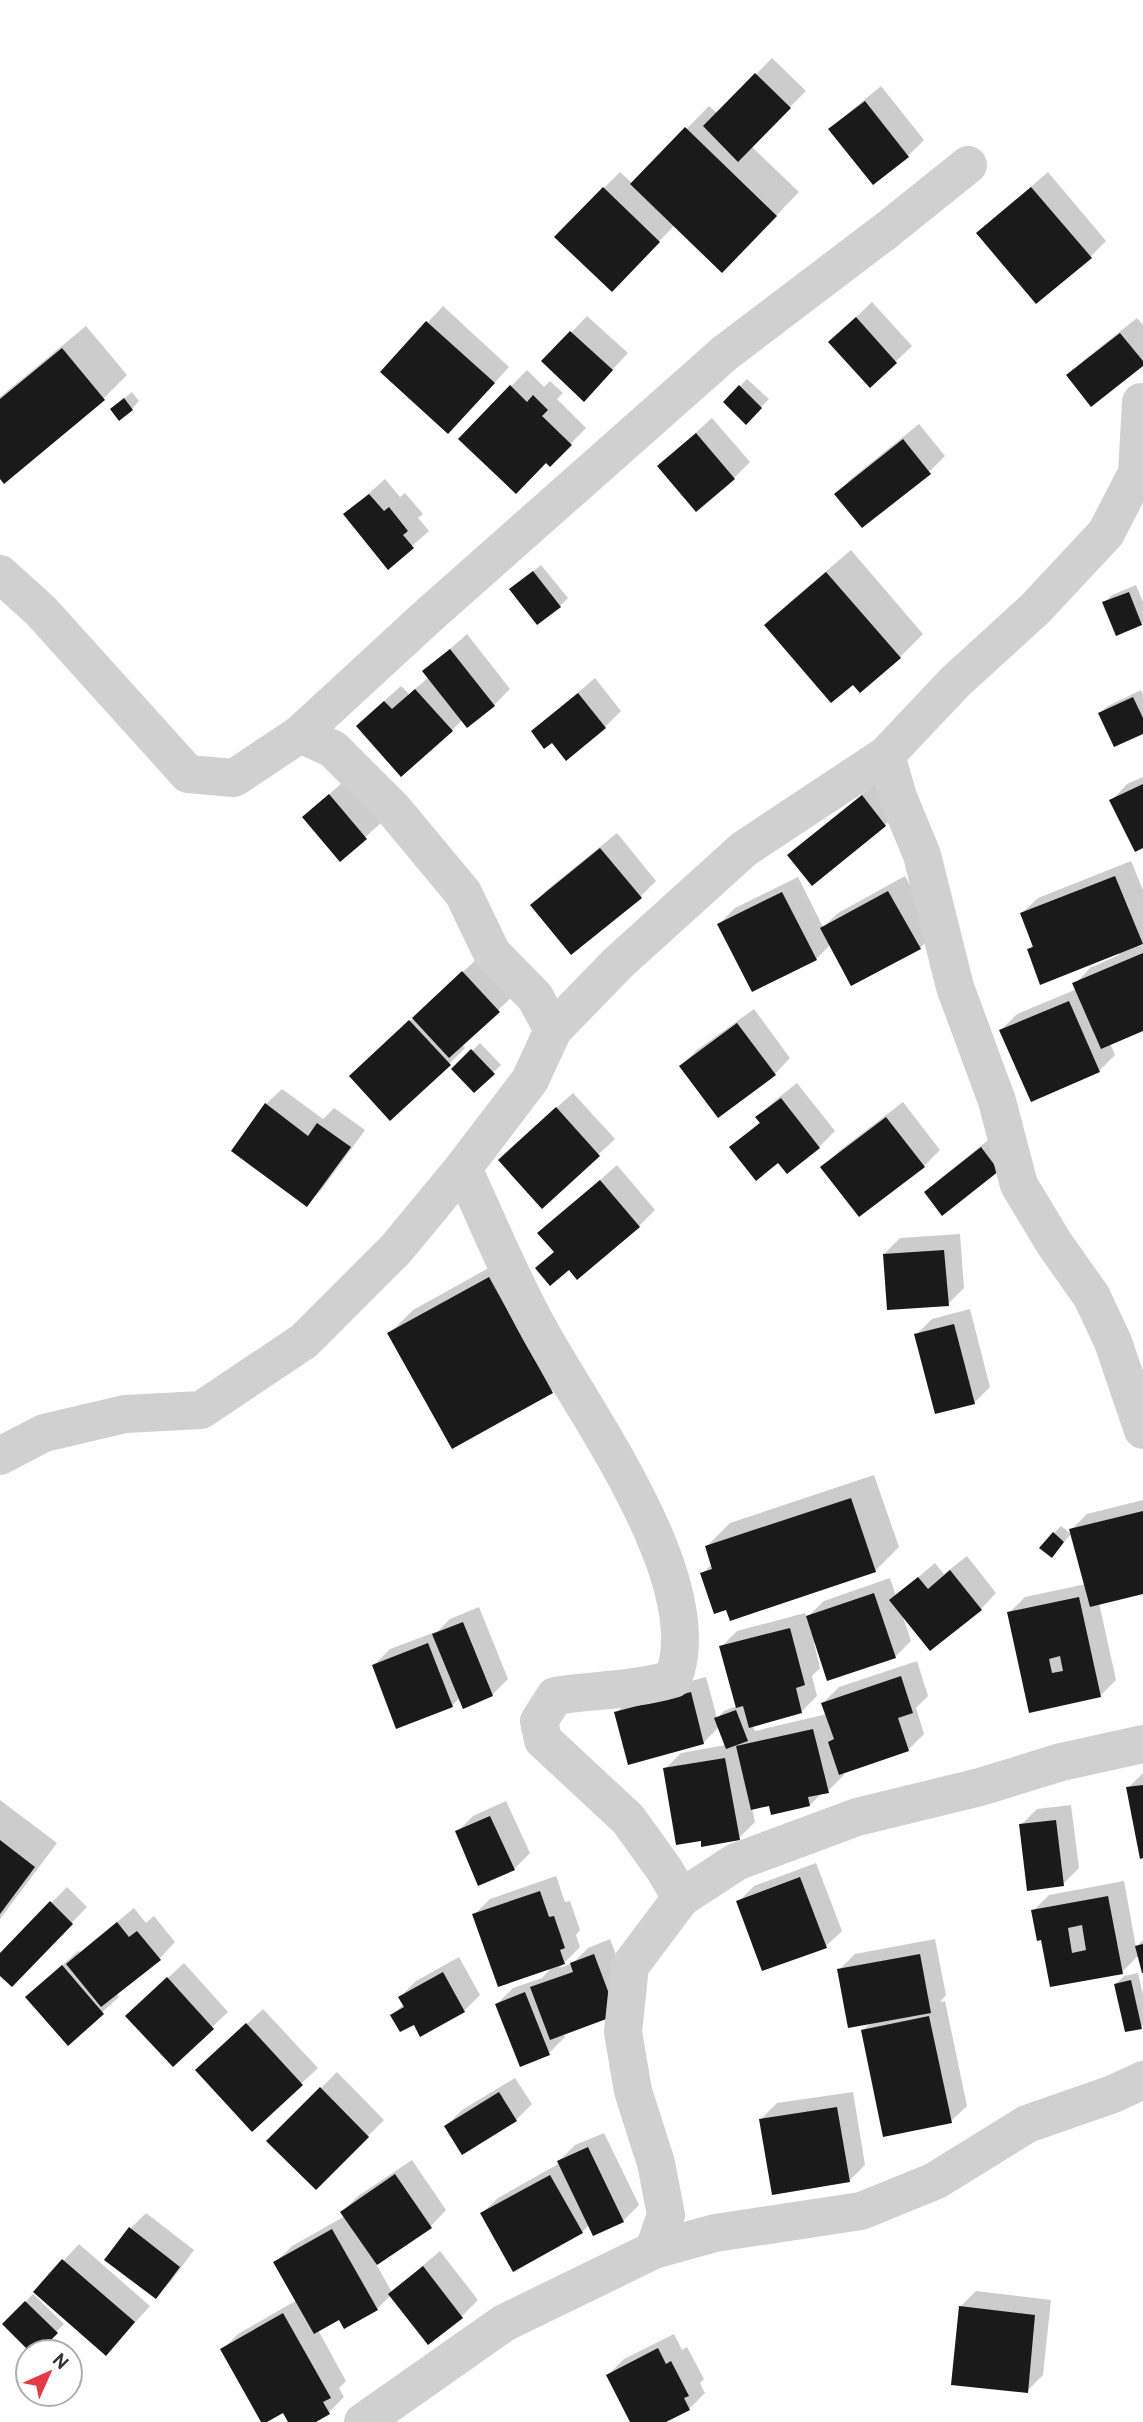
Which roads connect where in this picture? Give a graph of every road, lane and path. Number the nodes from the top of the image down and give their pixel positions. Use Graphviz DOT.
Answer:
graph roads {
  1 [pos="968,165"];
  2 [pos="1141,402"];
  3 [pos="0,574"];
  4 [pos="300,734"];
  5 [pos="886,755"];
  6 [pos="553,1030"];
  7 [pos="463,1168"];
  8 [pos="1143,1430"];
  9 [pos="0,1456"];
  10 [pos="1143,1744"];
  11 [pos="681,1898"];
  12 [pos="1143,2080"];
  13 [pos="654,2250"];
  14 [pos="363,2422"];
  1 -- 4 [label="street"];
  2 -- 5 [label="street"];
  3 -- 4 [label="street"];
  4 -- 6 [label="street"];
  5 -- 6 [label="street"];
  5 -- 8 [label="street"];
  6 -- 7 [label="street"];
  7 -- 9 [label="street"];
  7 -- 11 [label="street"];
  10 -- 11 [label="street"];
  11 -- 13 [label="street"];
  12 -- 13 [label="street"];
  13 -- 14 [label="street"];
}
